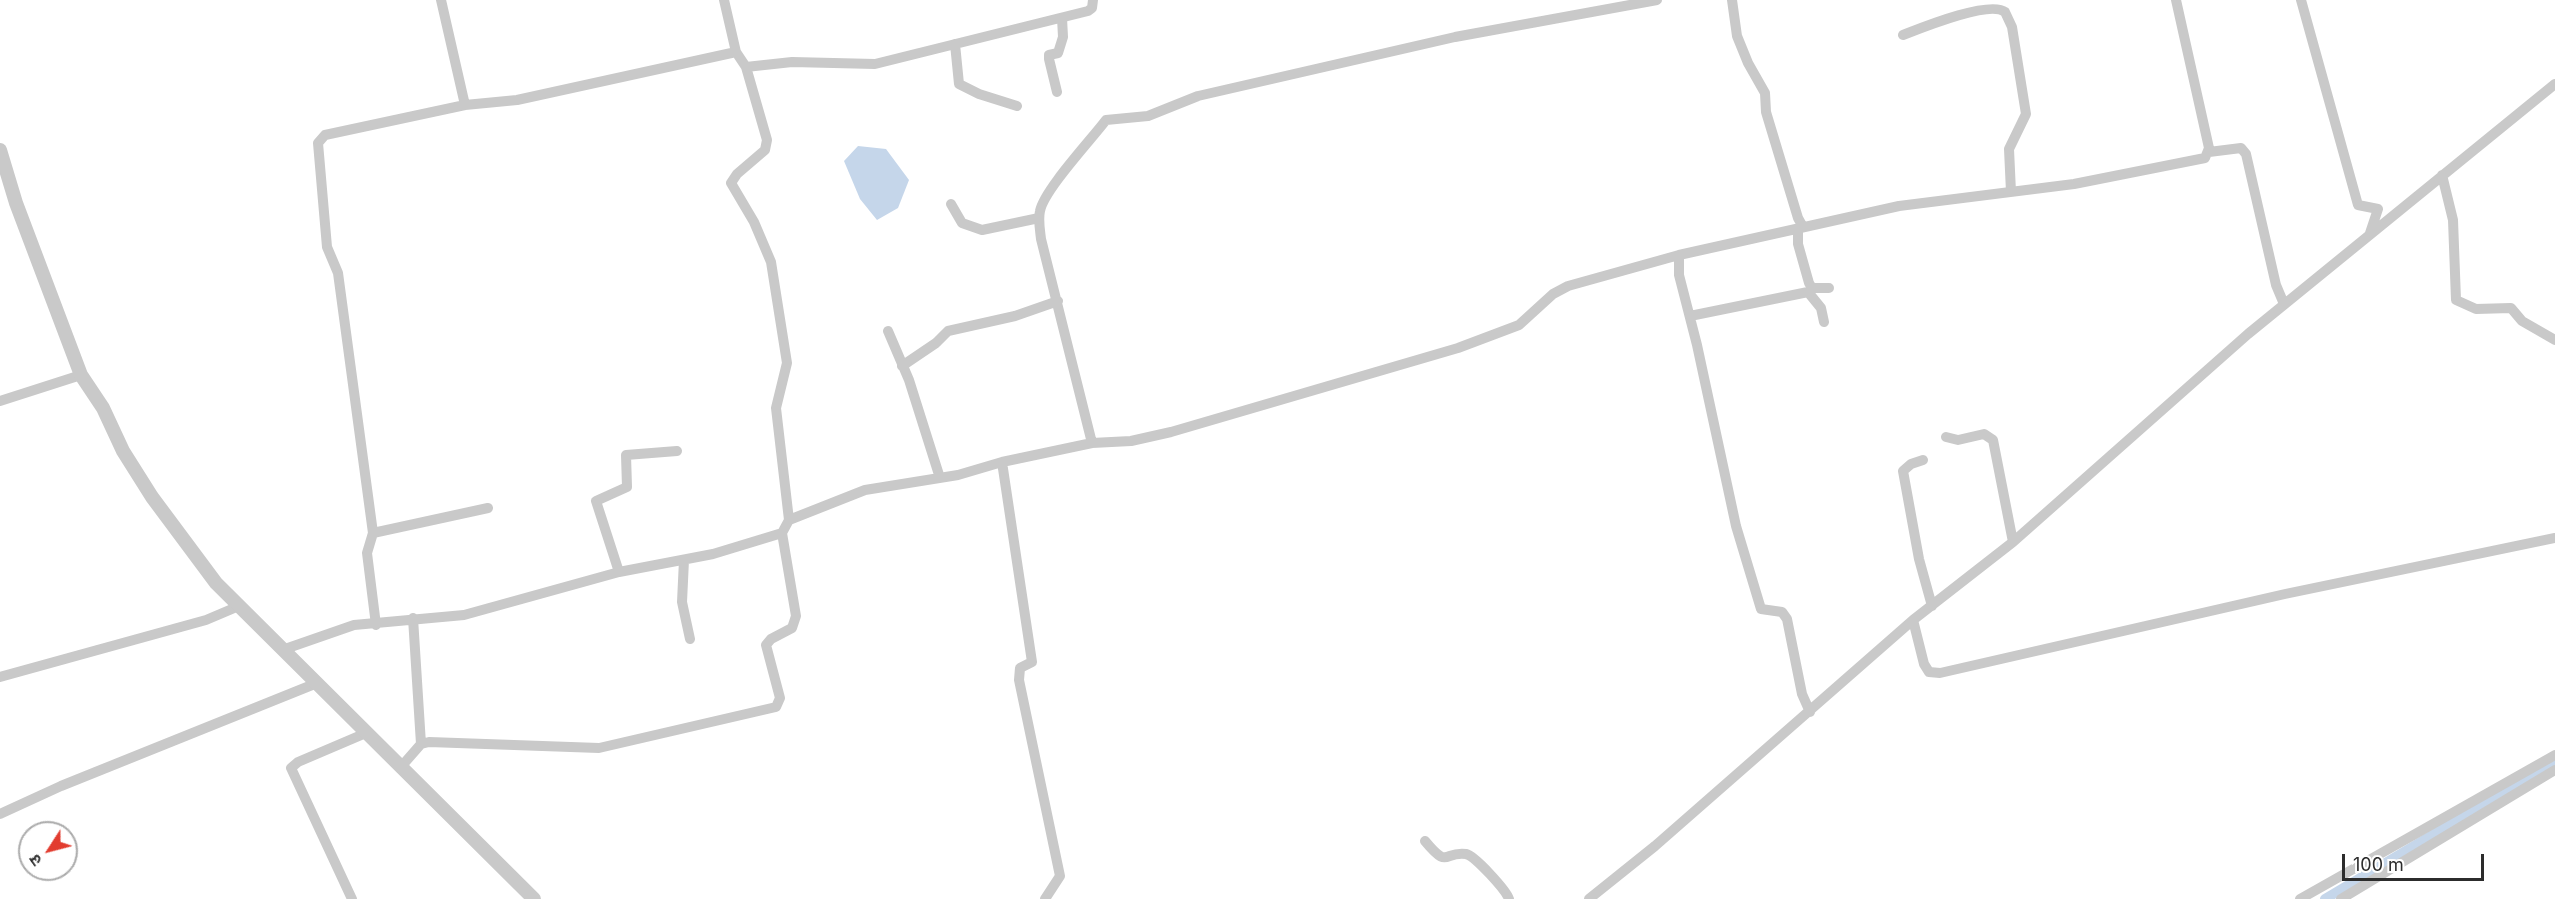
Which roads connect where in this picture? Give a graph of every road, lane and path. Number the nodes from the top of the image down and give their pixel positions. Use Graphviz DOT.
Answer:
graph roads {
  1 [pos="441,0"];
  2 [pos="724,0"];
  3 [pos="1093,0"];
  4 [pos="1657,0"];
  5 [pos="1732,0"];
  6 [pos="2176,0"];
  7 [pos="2301,0"];
  8 [pos="1062,18"];
  9 [pos="1903,35"];
  10 [pos="955,44"];
  11 [pos="736,52"];
  12 [pos="746,67"];
  13 [pos="2555,84"];
  14 [pos="1057,92"];
  15 [pos="465,105"];
  16 [pos="1017,106"];
  17 [pos="0,150"];
  18 [pos="2208,152"];
  19 [pos="2442,175"];
  20 [pos="2011,192"];
  21 [pos="951,204"];
  22 [pos="1039,218"];
  23 [pos="1801,228"];
  24 [pos="2369,233"];
  25 [pos="1679,255"];
  26 [pos="1829,288"];
  27 [pos="1058,301"];
  28 [pos="2284,304"];
  29 [pos="1690,316"];
  30 [pos="1824,322"];
  31 [pos="888,331"];
  32 [pos="2555,340"];
  33 [pos="902,366"];
  34 [pos="81,375"];
  35 [pos="0,401"];
  36 [pos="1946,437"];
  37 [pos="1092,443"];
  38 [pos="677,451"];
  39 [pos="1923,460"];
  40 [pos="1002,462"];
  41 [pos="940,478"];
  42 [pos="488,508"];
  43 [pos="789,520"];
  44 [pos="373,533"];
  45 [pos="782,533"];
  46 [pos="2555,538"];
  47 [pos="2013,542"];
  48 [pos="684,560"];
  49 [pos="619,572"];
  50 [pos="239,606"];
  51 [pos="1932,606"];
  52 [pos="413,618"];
  53 [pos="1913,620"];
  54 [pos="376,625"];
  55 [pos="690,639"];
  56 [pos="285,650"];
  57 [pos="0,677"];
  58 [pos="318,683"];
  59 [pos="1810,712"];
  60 [pos="366,733"];
  61 [pos="421,744"];
  62 [pos="2555,755"];
  63 [pos="400,768"];
  64 [pos="2555,770"];
  65 [pos="0,814"];
  66 [pos="1425,841"];
  67 [pos="352,899"];
  68 [pos="534,899"];
  69 [pos="1045,899"];
  70 [pos="1509,899"];
  71 [pos="1589,899"];
  72 [pos="2300,899"];
  73 [pos="2341,899"];
  1 -- 15 [label="street"];
  2 -- 11 [label="street"];
  3 -- 8 [label="street"];
  4 -- 22 [label="street"];
  5 -- 23 [label="street"];
  6 -- 18 [label="street"];
  7 -- 24 [label="street"];
  8 -- 10 [label="street"];
  8 -- 14 [label="street"];
  9 -- 20 [label="street"];
  10 -- 12 [label="street"];
  10 -- 16 [label="street"];
  11 -- 12 [label="street"];
  11 -- 15 [label="street"];
  12 -- 43 [label="street"];
  13 -- 19 [label="street"];
  15 -- 44 [label="street"];
  17 -- 34 [label="street"];
  18 -- 20 [label="street"];
  18 -- 28 [label="street"];
  19 -- 24 [label="street"];
  19 -- 32 [label="street"];
  20 -- 23 [label="street"];
  21 -- 22 [label="street"];
  22 -- 27 [label="street"];
  23 -- 25 [label="street"];
  23 -- 26 [label="street"];
  24 -- 28 [label="street"];
  25 -- 29 [label="street"];
  25 -- 37 [label="street"];
  27 -- 33 [label="street"];
  27 -- 37 [label="street"];
  28 -- 47 [label="street"];
  29 -- 30 [label="street"];
  29 -- 59 [label="street"];
  31 -- 33 [label="street"];
  33 -- 41 [label="street"];
  34 -- 35 [label="street"];
  34 -- 50 [label="street"];
  36 -- 47 [label="street"];
  37 -- 40 [label="street"];
  38 -- 49 [label="street"];
  39 -- 51 [label="street"];
  40 -- 41 [label="street"];
  40 -- 69 [label="street"];
  41 -- 43 [label="street"];
  42 -- 44 [label="street"];
  43 -- 45 [label="street"];
  44 -- 54 [label="street"];
  45 -- 48 [label="street"];
  45 -- 61 [label="street"];
  46 -- 53 [label="street"];
  47 -- 51 [label="street"];
  48 -- 49 [label="street"];
  48 -- 55 [label="street"];
  49 -- 52 [label="street"];
  50 -- 56 [label="street"];
  50 -- 57 [label="street"];
  51 -- 53 [label="street"];
  52 -- 54 [label="street"];
  52 -- 61 [label="street"];
  53 -- 59 [label="street"];
  54 -- 56 [label="street"];
  56 -- 58 [label="street"];
  58 -- 60 [label="street"];
  58 -- 65 [label="street"];
  59 -- 71 [label="street"];
  60 -- 63 [label="street"];
  60 -- 67 [label="street"];
  61 -- 63 [label="street"];
  62 -- 72 [label="street"];
  63 -- 68 [label="street"];
  64 -- 73 [label="street"];
  66 -- 70 [label="street"];
}
